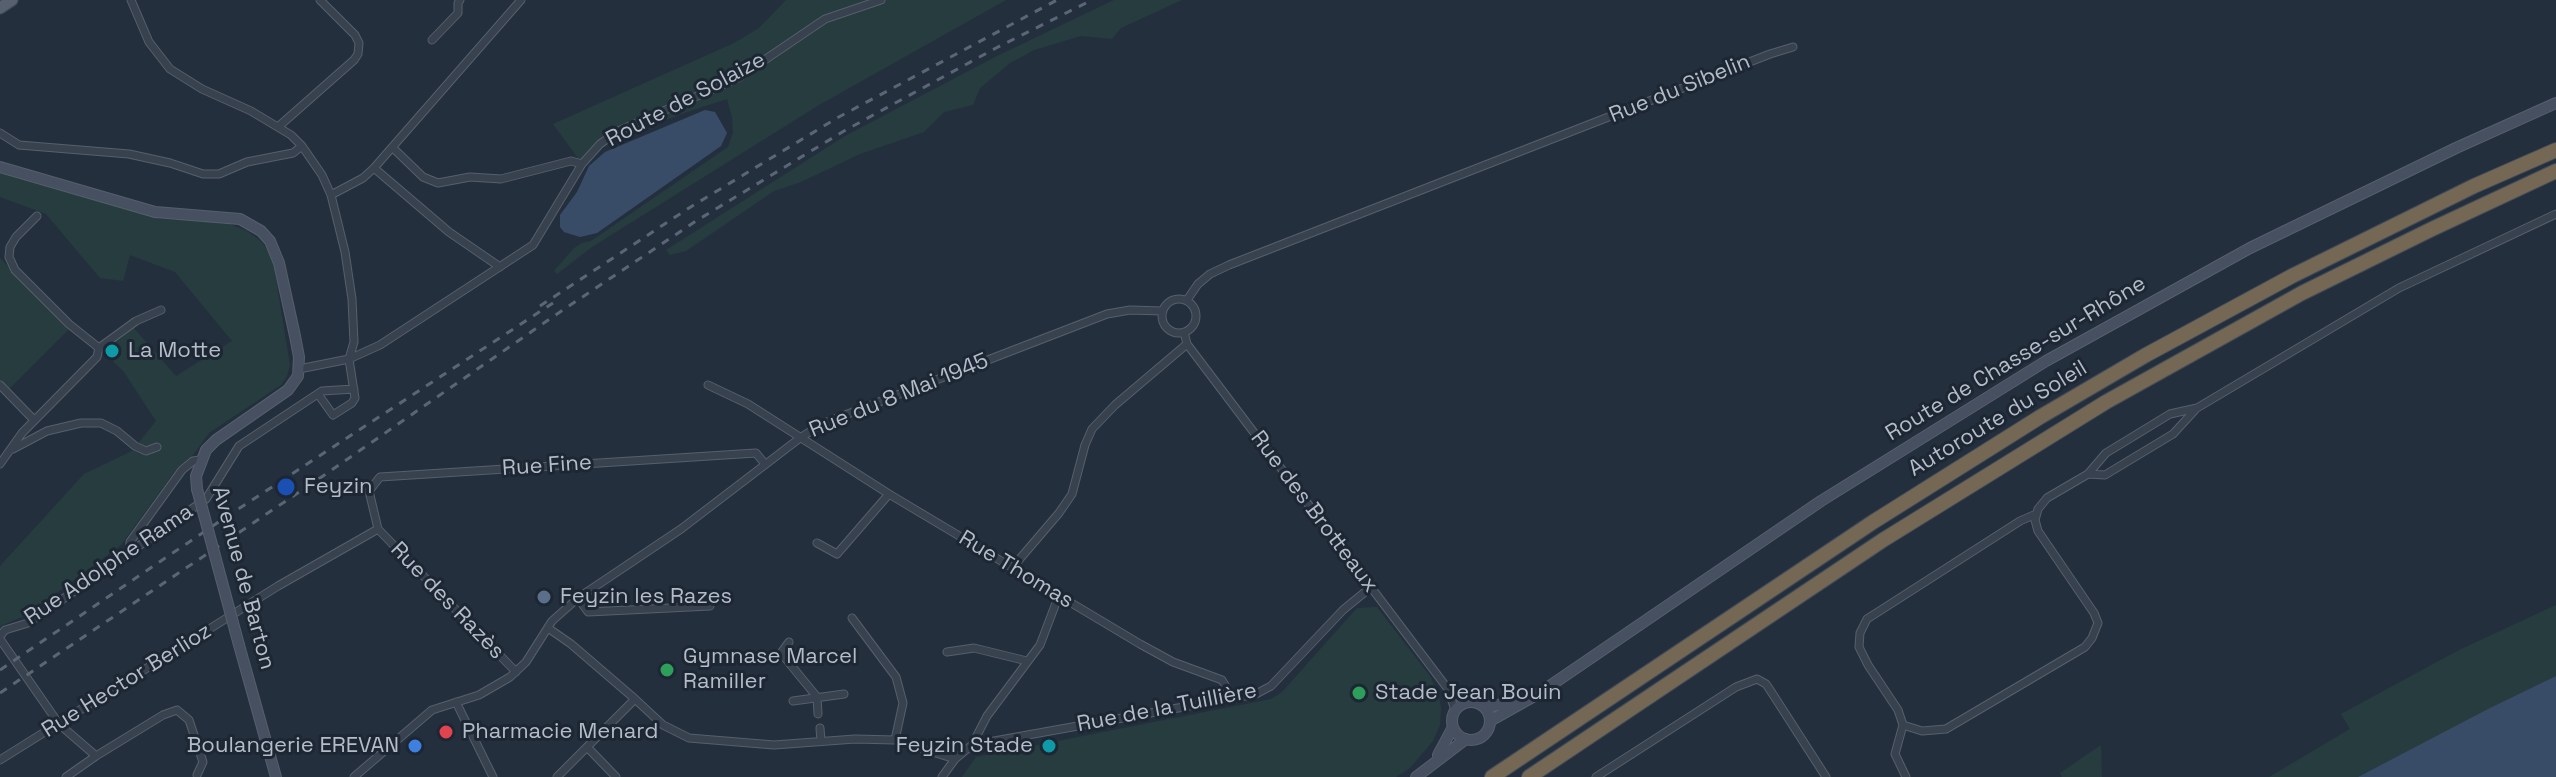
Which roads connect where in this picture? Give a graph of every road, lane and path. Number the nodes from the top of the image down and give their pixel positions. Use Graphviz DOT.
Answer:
graph roads {
  1 [pos="12,0"];
  2 [pos="131,0"];
  3 [pos="320,0"];
  4 [pos="460,0"];
  5 [pos="521,0"];
  6 [pos="881,0"];
  7 [pos="0,8"];
  8 [pos="432,40"];
  9 [pos="1793,47"];
  10 [pos="2556,103"];
  11 [pos="278,127"];
  12 [pos="0,133"];
  13 [pos="302,146"];
  14 [pos="393,148"];
  15 [pos="2556,150"];
  16 [pos="582,164"];
  17 [pos="0,167"];
  18 [pos="374,168"];
  19 [pos="2556,171"];
  20 [pos="331,195"];
  21 [pos="2556,214"];
  22 [pos="37,216"];
  23 [pos="500,267"];
  24 [pos="1187,300"];
  25 [pos="161,310"];
  26 [pos="1163,311"];
  27 [pos="1184,332"];
  28 [pos="1187,344"];
  29 [pos="99,348"];
  30 [pos="349,359"];
  31 [pos="299,369"];
  32 [pos="0,385"];
  33 [pos="708,385"];
  34 [pos="354,389"];
  35 [pos="318,394"];
  36 [pos="2197,408"];
  37 [pos="34,420"];
  38 [pos="800,438"];
  39 [pos="157,447"];
  40 [pos="9,451"];
  41 [pos="200,460"];
  42 [pos="0,464"];
  43 [pos="765,464"];
  44 [pos="2088,474"];
  45 [pos="889,494"];
  46 [pos="2036,514"];
  47 [pos="378,529"];
  48 [pos="817,543"];
  49 [pos="130,551"];
  50 [pos="1012,568"];
  51 [pos="1371,587"];
  52 [pos="1059,595"];
  53 [pos="578,598"];
  54 [pos="710,606"];
  55 [pos="852,618"];
  56 [pos="548,628"];
  57 [pos="0,638"];
  58 [pos="789,642"];
  59 [pos="947,652"];
  60 [pos="781,653"];
  61 [pos="771,658"];
  62 [pos="1027,661"];
  63 [pos="516,672"];
  64 [pos="1448,689"];
  65 [pos="844,694"];
  66 [pos="817,697"];
  67 [pos="1232,697"];
  68 [pos="635,699"];
  69 [pos="793,701"];
  70 [pos="1526,701"];
  71 [pos="456,702"];
  72 [pos="1467,702"];
  73 [pos="1485,707"];
  74 [pos="1455,710"];
  75 [pos="818,714"];
  76 [pos="1490,721"];
  77 [pos="59,724"];
  78 [pos="1903,725"];
  79 [pos="1453,727"];
  80 [pos="820,728"];
  81 [pos="1466,739"];
  82 [pos="895,740"];
  83 [pos="821,741"];
  84 [pos="972,745"];
  85 [pos="588,748"];
  86 [pos="96,756"];
  87 [pos="955,759"];
  88 [pos="0,760"];
  89 [pos="1433,764"];
  90 [pos="197,775"];
  91 [pos="66,777"];
  92 [pos="276,777"];
  93 [pos="354,777"];
  94 [pos="493,777"];
  95 [pos="557,777"];
  96 [pos="616,777"];
  97 [pos="942,777"];
  98 [pos="1416,777"];
  99 [pos="1492,777"];
  100 [pos="1529,777"];
  101 [pos="1596,777"];
  102 [pos="1826,777"];
  103 [pos="1906,777"];
  1 -- 7 [label="main road"];
  2 -- 11 [label="street"];
  3 -- 11 [label="street"];
  4 -- 8 [label="street"];
  5 -- 14 [label="street"];
  6 -- 16 [label="street, Route de Solaize"];
  9 -- 24 [label="street, Rue du Sibelin"];
  10 -- 70 [label="main road, Route de Chasse-sur-Rhône"];
  11 -- 13 [label="street"];
  12 -- 13 [label="street"];
  13 -- 20 [label="street"];
  14 -- 16 [label="street"];
  14 -- 18 [label="street"];
  15 -- 99 [label="highway, Autoroute du Soleil"];
  16 -- 23 [label="street, Route de Solaize"];
  17 -- 31 [label="main road"];
  18 -- 20 [label="street"];
  18 -- 23 [label="street"];
  19 -- 100 [label="highway, Autoroute du Soleil"];
  20 -- 30 [label="street"];
  21 -- 36 [label="street"];
  22 -- 29 [label="street"];
  23 -- 30 [label="street, Route de Solaize"];
  24 -- 26 [label="street"];
  24 -- 27 [label="street"];
  25 -- 29 [label="street"];
  26 -- 27 [label="street"];
  26 -- 38 [label="street, Rue du 8 Mai 1945"];
  27 -- 28 [label="street, Rue des Brotteaux"];
  28 -- 50 [label="street"];
  28 -- 51 [label="street, Rue des Brotteaux"];
  29 -- 37 [label="street"];
  30 -- 31 [label="street, Route de Solaize"];
  30 -- 34 [label="street"];
  31 -- 41 [label="main road, Avenue de Barton"];
  32 -- 37 [label="street"];
  33 -- 38 [label="street, Rue Thomas"];
  34 -- 35 [label="street, Rue Adolphe Rama"];
  34 -- 35 [label="street"];
  35 -- 49 [label="street, Rue Adolphe Rama"];
  36 -- 44 [label="street"];
  36 -- 44 [label="street"];
  37 -- 40 [label="street"];
  38 -- 43 [label="street, Rue du 8 Mai 1945"];
  38 -- 45 [label="street, Rue Thomas"];
  39 -- 40 [label="street"];
  40 -- 42 [label="street"];
  41 -- 49 [label="street"];
  41 -- 92 [label="main road, Avenue de Barton, bridge"];
  43 -- 47 [label="street, Rue Fine"];
  43 -- 53 [label="street, Rue du 8 Mai 1945"];
  44 -- 46 [label="street"];
  45 -- 48 [label="street"];
  45 -- 50 [label="street, Rue Thomas"];
  46 -- 78 [label="street"];
  46 -- 78 [label="street"];
  47 -- 63 [label="street, Rue des Razès"];
  47 -- 77 [label="street, Rue Hector Berlioz"];
  49 -- 57 [label="street, Rue Adolphe Rama"];
  50 -- 52 [label="street, Rue Thomas"];
  51 -- 64 [label="street, Rue des Brotteaux"];
  51 -- 67 [label="street, Rue de la Tuillière"];
  52 -- 62 [label="street"];
  52 -- 67 [label="street, Rue Thomas"];
  53 -- 54 [label="street"];
  53 -- 56 [label="street, Rue du 8 Mai 1945"];
  55 -- 82 [label="street"];
  56 -- 63 [label="street, Rue du 8 Mai 1945"];
  56 -- 68 [label="street"];
  57 -- 77 [label="street"];
  58 -- 60 [label="street"];
  59 -- 62 [label="street"];
  60 -- 61 [label="street"];
  60 -- 66 [label="street"];
  62 -- 84 [label="street"];
  63 -- 71 [label="street"];
  64 -- 72 [label="street, Rue des Brotteaux"];
  64 -- 74 [label="street, Rue des Brotteaux"];
  65 -- 66 [label="street"];
  66 -- 69 [label="street"];
  66 -- 75 [label="street"];
  67 -- 84 [label="street, Rue de la Tuillière"];
  68 -- 83 [label="street"];
  68 -- 85 [label="street"];
  70 -- 73 [label="main road, Route de Chasse-sur-Rhône"];
  70 -- 76 [label="main road, Route de Chasse-sur-Rhône"];
  71 -- 93 [label="street"];
  71 -- 94 [label="street"];
  72 -- 73 [label="main road"];
  72 -- 74 [label="main road"];
  73 -- 76 [label="main road"];
  74 -- 79 [label="main road"];
  76 -- 81 [label="main road"];
  77 -- 86 [label="street"];
  77 -- 88 [label="street, Rue Hector Berlioz"];
  78 -- 103 [label="street"];
  79 -- 81 [label="main road"];
  79 -- 89 [label="main road"];
  80 -- 83 [label="street"];
  81 -- 89 [label="main road"];
  82 -- 83 [label="street"];
  82 -- 87 [label="street"];
  84 -- 87 [label="street"];
  85 -- 95 [label="street"];
  85 -- 96 [label="street"];
  86 -- 90 [label="street"];
  86 -- 91 [label="street"];
  87 -- 97 [label="street"];
  89 -- 98 [label="main road"];
  101 -- 102 [label="street"];
}
